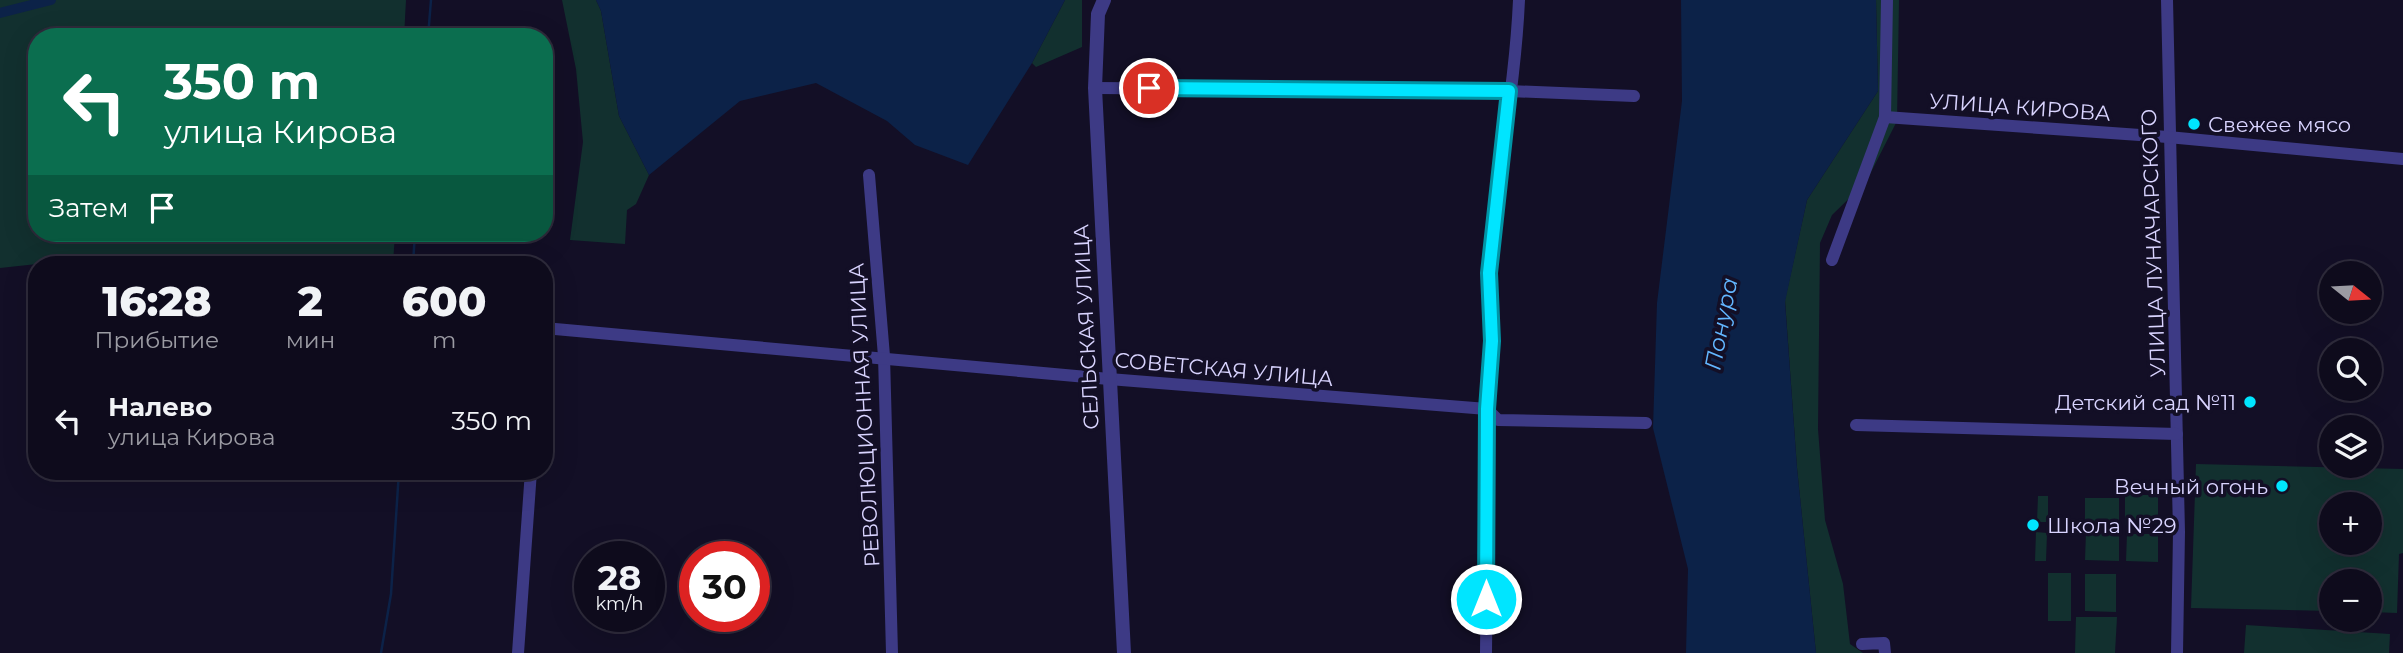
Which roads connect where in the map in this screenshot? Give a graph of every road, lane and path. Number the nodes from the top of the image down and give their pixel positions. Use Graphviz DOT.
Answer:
graph roads {
  1 [pos="1104,0"];
  2 [pos="1519,0"];
  3 [pos="1887,0"];
  4 [pos="2167,0"];
  5 [pos="1095,88"];
  6 [pos="1509,91"];
  7 [pos="1634,96"];
  8 [pos="1885,117"];
  9 [pos="2168,137"];
  10 [pos="2403,159"];
  11 [pos="869,175"];
  12 [pos="1832,260"];
  13 [pos="553,329"];
  14 [pos="884,356"];
  15 [pos="1109,379"];
  16 [pos="1487,409"];
  17 [pos="1646,423"];
  18 [pos="1856,425"];
  19 [pos="2177,434"];
  20 [pos="530,480"];
  21 [pos="1862,644"];
  22 [pos="518,653"];
  23 [pos="892,653"];
  24 [pos="1124,653"];
  25 [pos="1486,653"];
  26 [pos="1885,653"];
  27 [pos="2177,653"];
  1 -- 5 [label="street, СЕЛЬСКАЯ УЛИЦА"];
  2 -- 6 [label="street"];
  3 -- 8 [label="street"];
  4 -- 9 [label="street, УЛИЦА ЛУНАЧАРСКОГО"];
  5 -- 6 [label="street"];
  5 -- 15 [label="street, СЕЛЬСКАЯ УЛИЦА"];
  6 -- 7 [label="street"];
  6 -- 16 [label="street"];
  8 -- 9 [label="street, УЛИЦА КИРОВА"];
  8 -- 12 [label="street"];
  9 -- 10 [label="street, УЛИЦА КИРОВА"];
  9 -- 19 [label="street, УЛИЦА ЛУНАЧАРСКОГО"];
  11 -- 14 [label="street, РЕВОЛЮЦИОННАЯ УЛИЦА"];
  13 -- 14 [label="street, СОВЕТСКАЯ УЛИЦА"];
  14 -- 15 [label="street, СОВЕТСКАЯ УЛИЦА"];
  14 -- 23 [label="street, РЕВОЛЮЦИОННАЯ УЛИЦА"];
  15 -- 16 [label="street, СОВЕТСКАЯ УЛИЦА"];
  15 -- 24 [label="street, СЕЛЬСКАЯ УЛИЦА"];
  16 -- 17 [label="street, СОВЕТСКАЯ УЛИЦА"];
  16 -- 25 [label="street"];
  18 -- 19 [label="street"];
  19 -- 27 [label="street, УЛИЦА ЛУНАЧАРСКОГО"];
  20 -- 22 [label="street"];
  21 -- 26 [label="street"];
}
